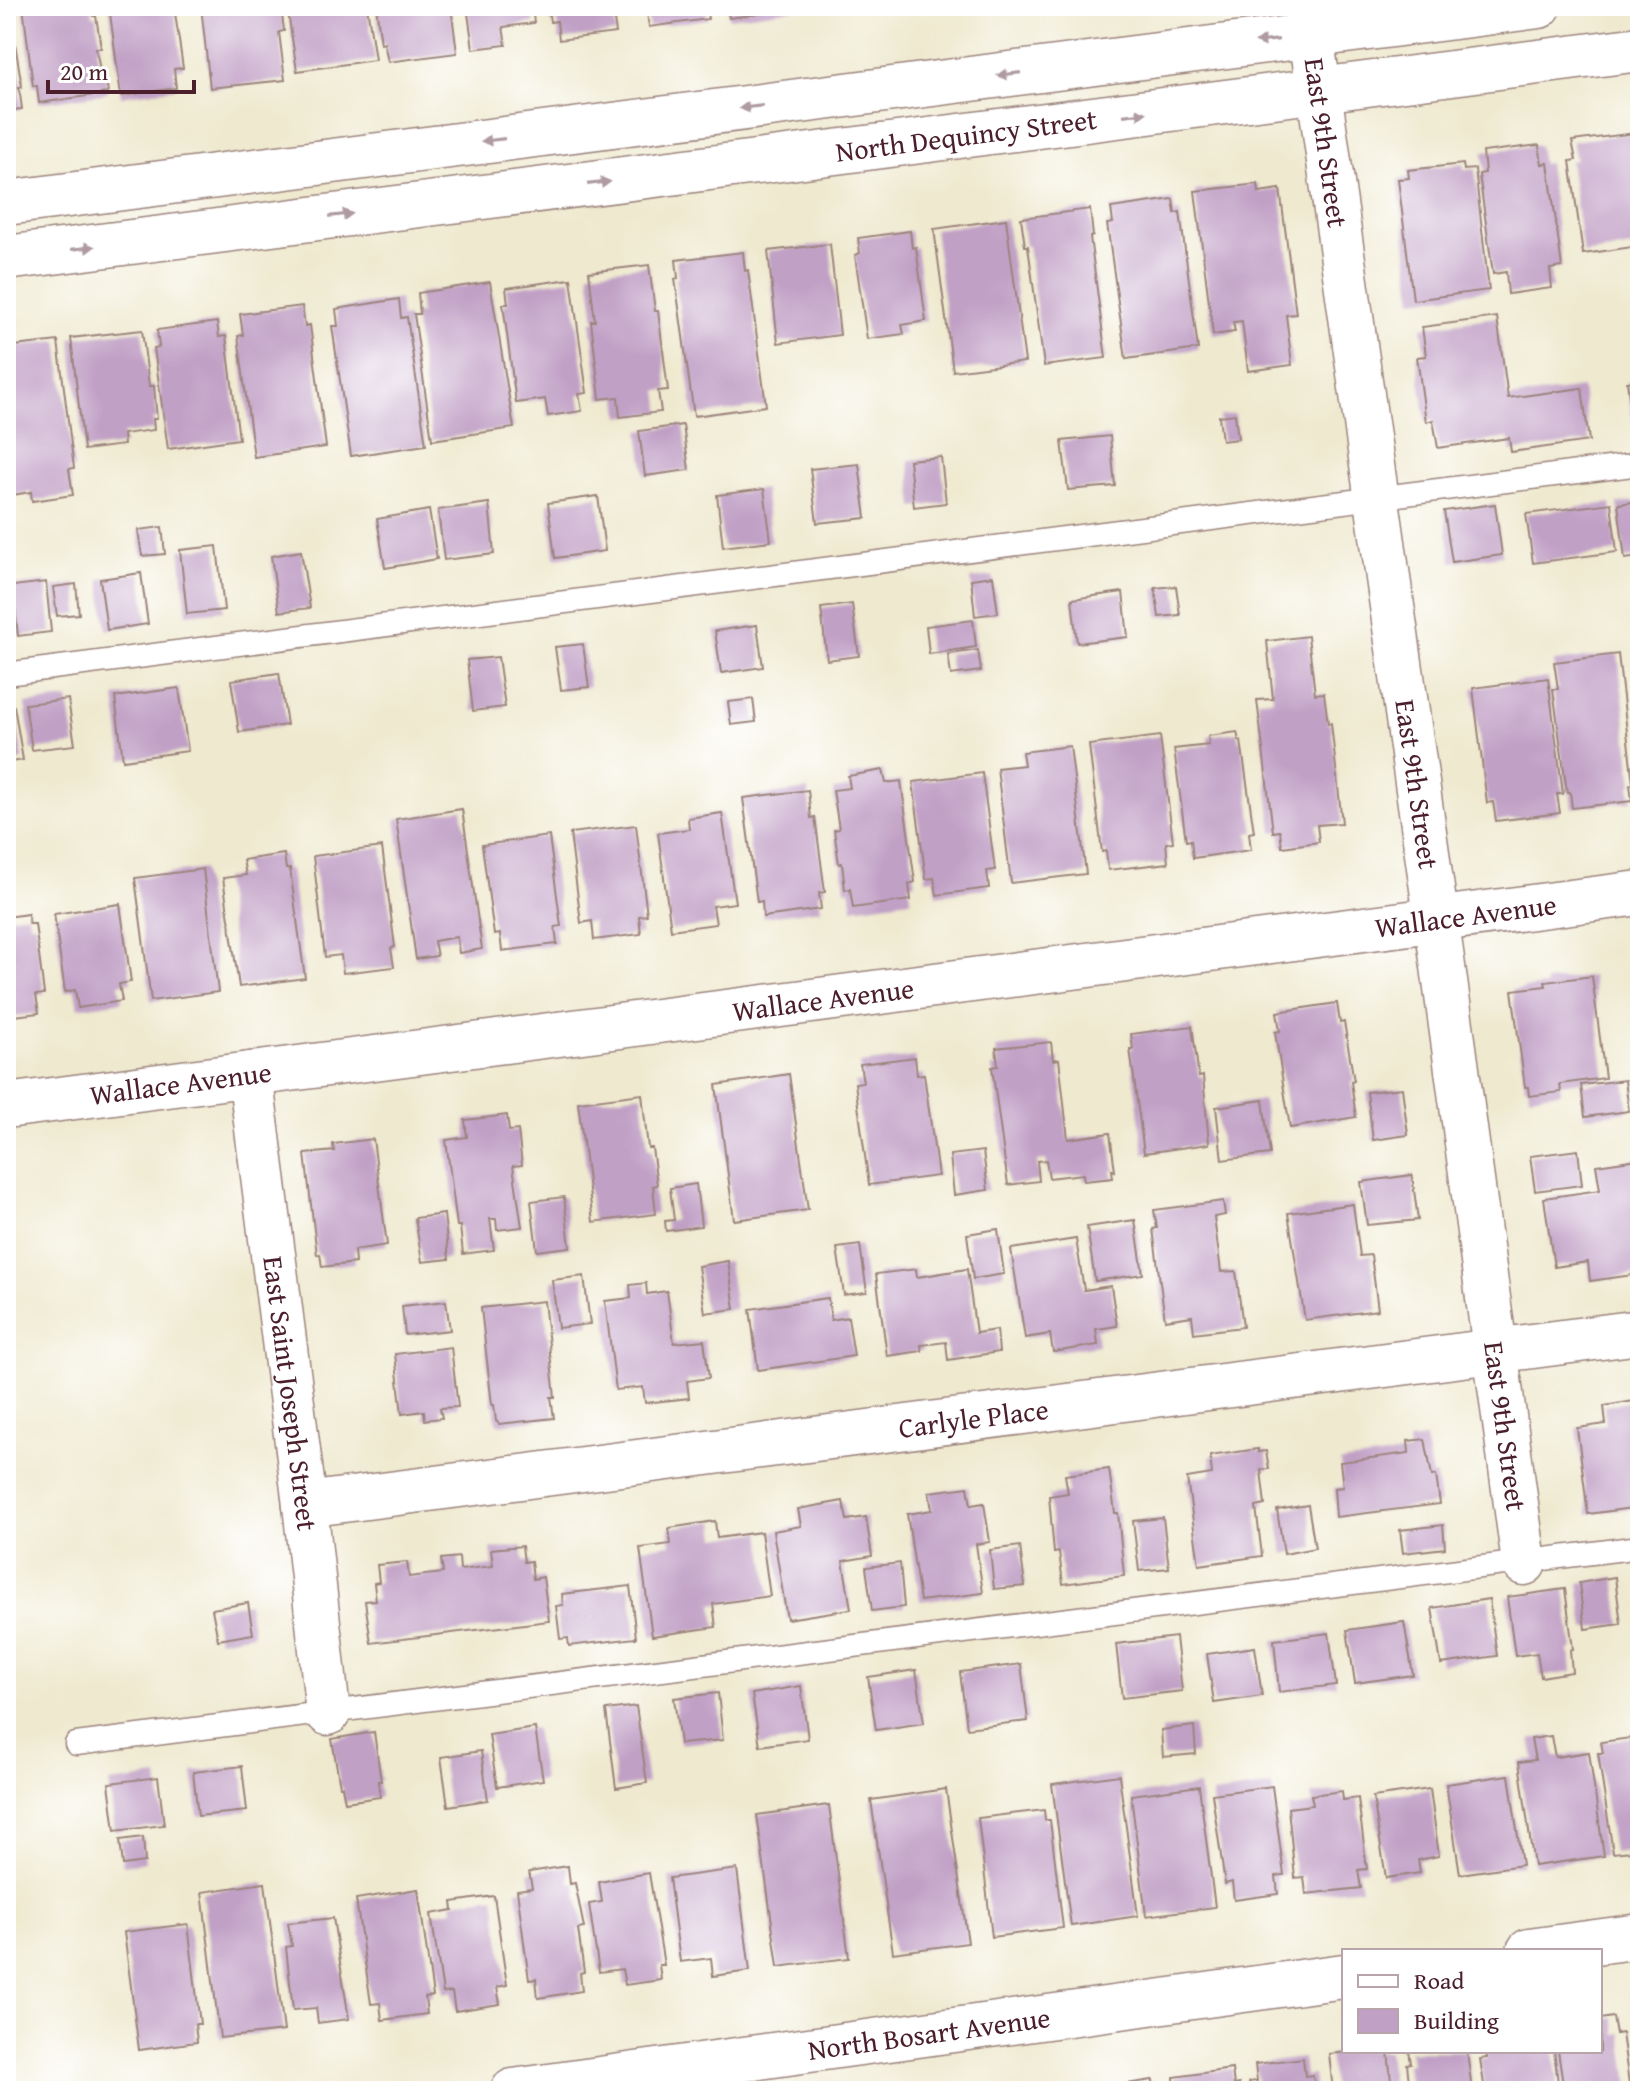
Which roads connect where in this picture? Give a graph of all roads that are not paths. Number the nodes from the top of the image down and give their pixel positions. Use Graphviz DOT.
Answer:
graph roads {
  1 [pos="1539,6"];
  2 [pos="1309,21"];
  3 [pos="1640,49"];
  4 [pos="1318,91"];
  5 [pos="286,167"];
  6 [pos="6,203"];
  7 [pos="293,222"];
  8 [pos="6,258"];
  9 [pos="1640,464"];
  10 [pos="1376,498"];
  11 [pos="6,674"];
  12 [pos="1640,893"];
  13 [pos="1436,920"];
  14 [pos="250,1074"];
  15 [pos="6,1106"];
  16 [pos="1640,1332"];
  17 [pos="1496,1351"];
  18 [pos="305,1505"];
  19 [pos="1640,1547"];
  20 [pos="1524,1563"];
  21 [pos="328,1713"];
  22 [pos="76,1744"];
  23 [pos="1640,1936"];
  24 [pos="1544,1949"];
  25 [pos="1342,1976"];
  26 [pos="513,2091"];
  1 -- 2 [label="street, North Dequincy Street"];
  2 -- 4 [label="street, East 9th Street"];
  2 -- 5 [label="street, North Dequincy Street, one-way"];
  3 -- 4 [label="street, North Dequincy Street"];
  7 -- 4 [label="street, North Dequincy Street, one-way"];
  4 -- 10 [label="street, East 9th Street"];
  5 -- 6 [label="street, North Dequincy Street"];
  5 -- 7 [label="street"];
  8 -- 7 [label="street, North Dequincy Street, one-way"];
  9 -- 10 [label="lane"];
  10 -- 11 [label="lane"];
  10 -- 13 [label="street, East 9th Street"];
  12 -- 13 [label="street, Wallace Avenue"];
  13 -- 14 [label="street, Wallace Avenue"];
  13 -- 17 [label="street, East 9th Street"];
  14 -- 15 [label="street, Wallace Avenue"];
  14 -- 18 [label="street, East Saint Joseph Street"];
  16 -- 17 [label="street, Carlyle Place"];
  17 -- 18 [label="street, Carlyle Place"];
  17 -- 20 [label="street, East 9th Street"];
  18 -- 21 [label="street, East Saint Joseph Street"];
  19 -- 20 [label="lane"];
  20 -- 21 [label="lane"];
  21 -- 22 [label="lane"];
  23 -- 24 [label="street"];
  25 -- 26 [label="street, North Bosart Avenue"];
}
